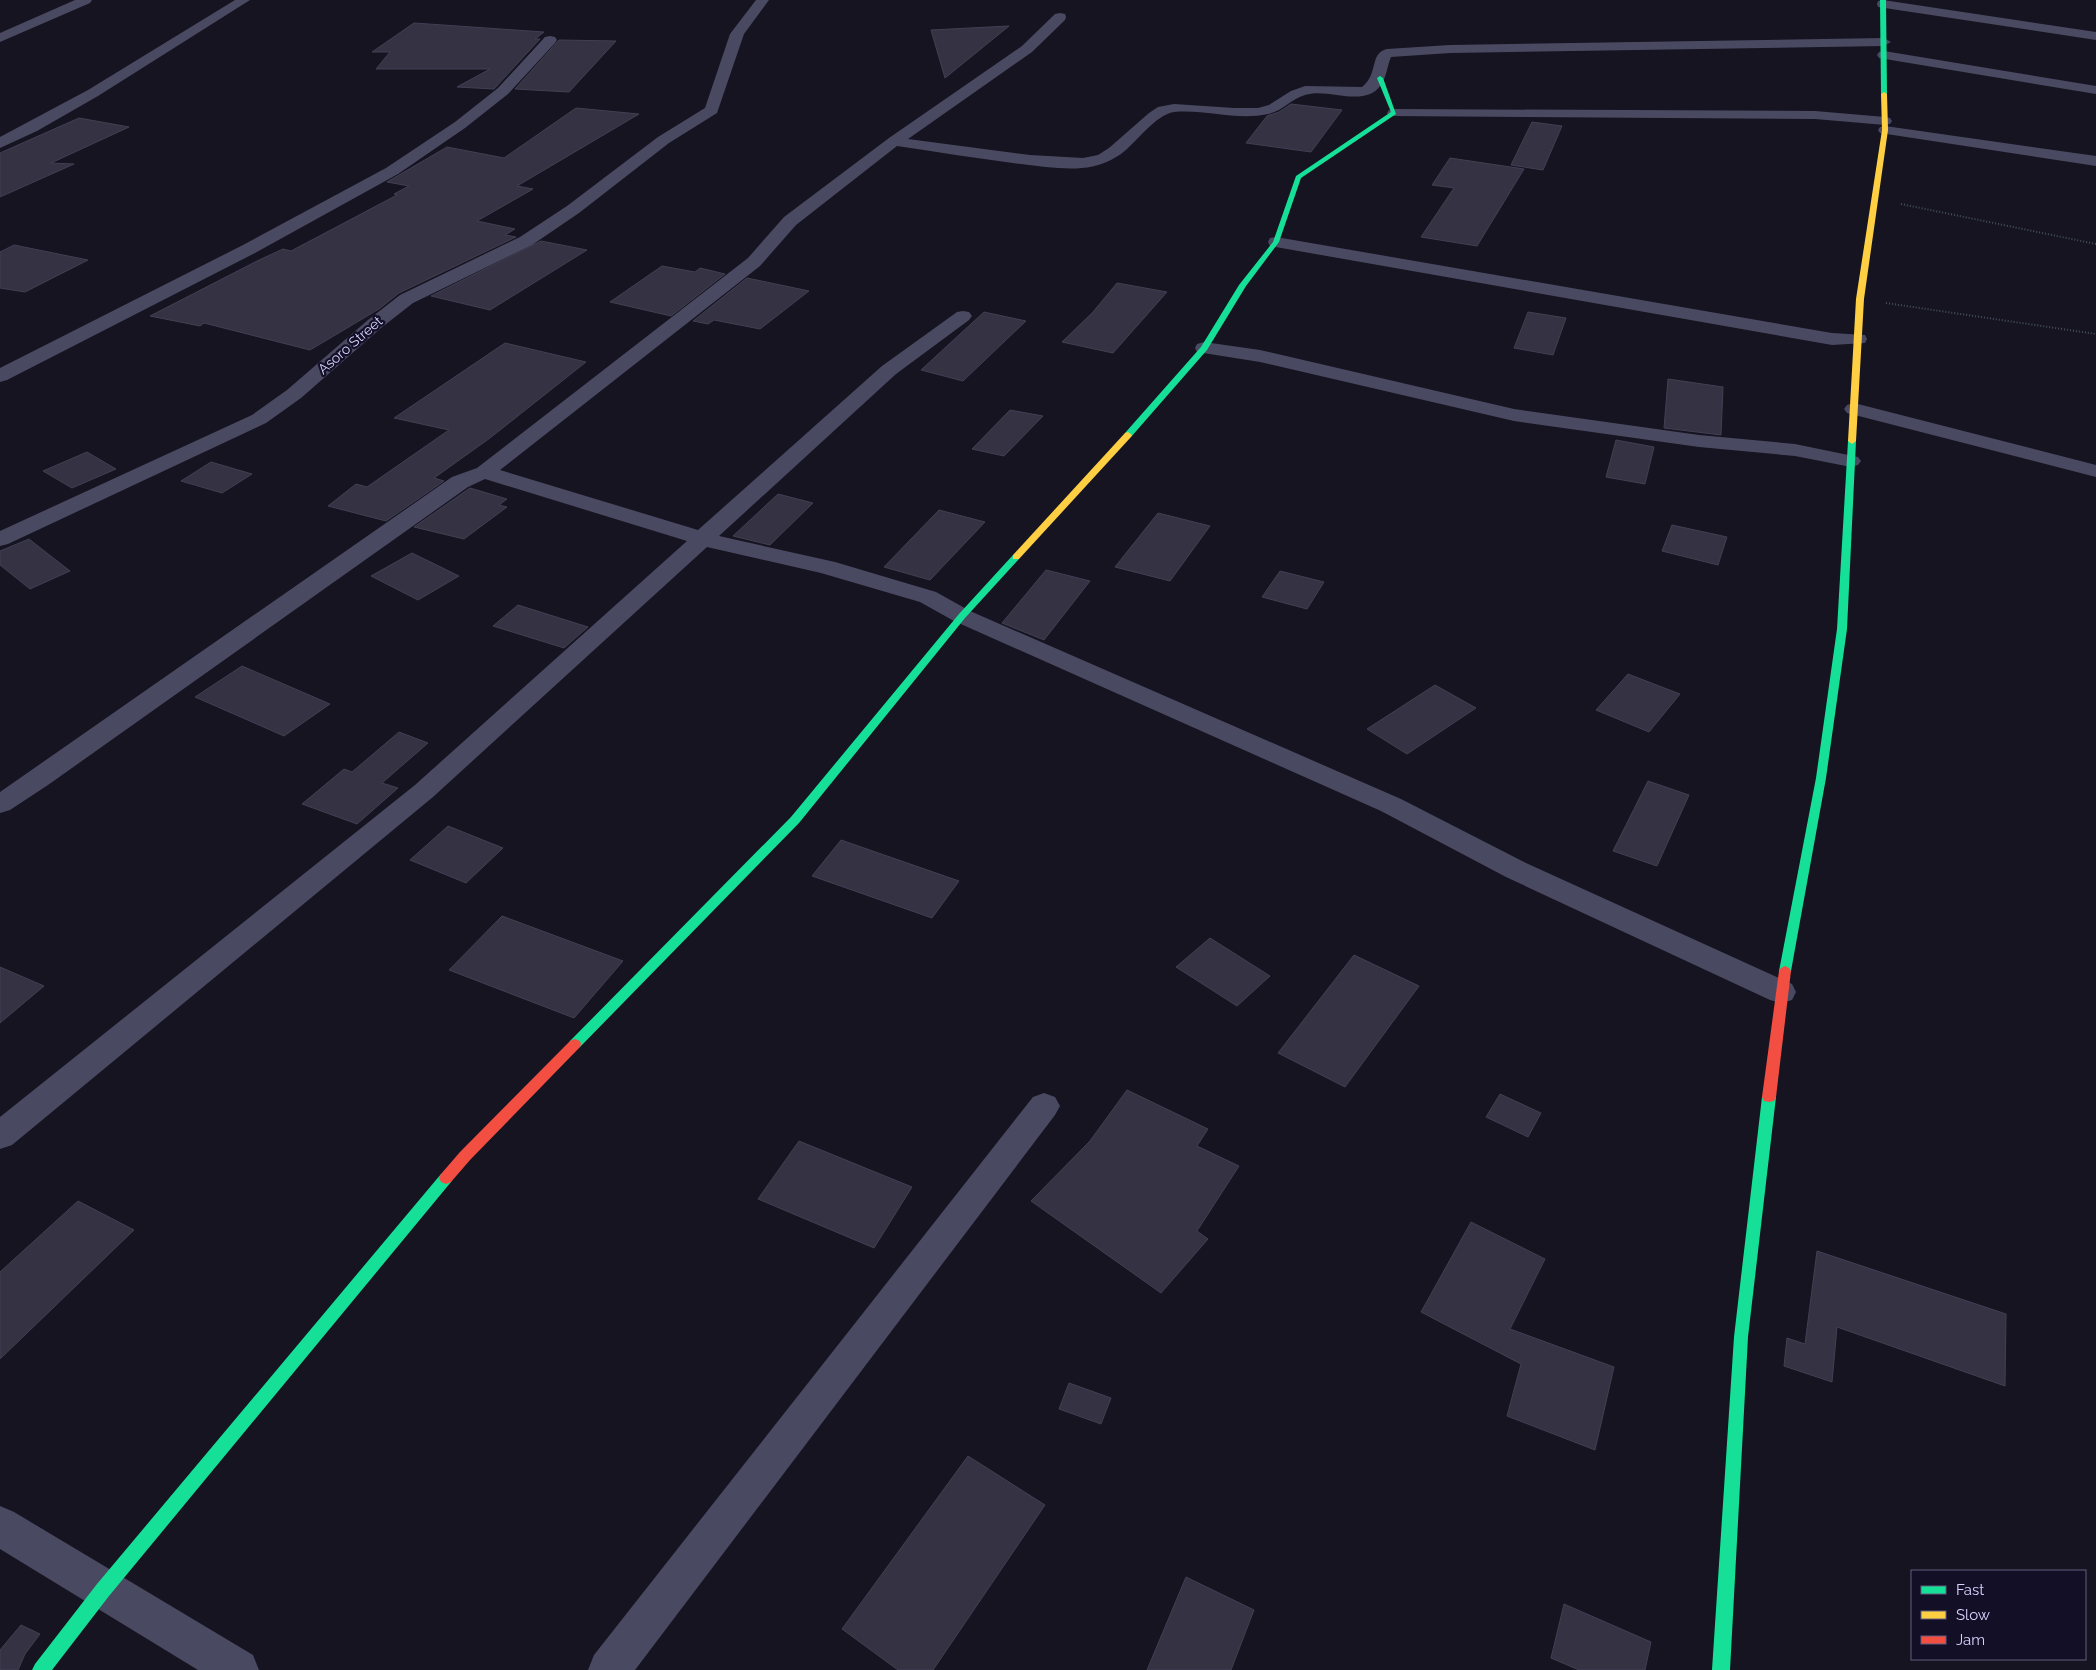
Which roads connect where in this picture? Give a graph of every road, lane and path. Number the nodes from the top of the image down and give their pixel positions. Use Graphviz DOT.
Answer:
graph roads {
  1 [pos="86,0"];
  2 [pos="244,0"];
  3 [pos="763,0"];
  4 [pos="1883,2"];
  5 [pos="1060,17"];
  6 [pos="2096,36"];
  7 [pos="0,38"];
  8 [pos="550,40"];
  9 [pos="1884,49"];
  10 [pos="1380,78"];
  11 [pos="2096,90"];
  12 [pos="1394,113"];
  13 [pos="1885,126"];
  14 [pos="894,141"];
  15 [pos="0,143"];
  16 [pos="2096,161"];
  17 [pos="1876,199"];
  18 [pos="1276,242"];
  19 [pos="2096,244"];
  20 [pos="1860,298"];
  21 [pos="963,316"];
  22 [pos="2096,334"];
  23 [pos="1858,339"];
  24 [pos="1204,348"];
  25 [pos="0,376"];
  26 [pos="1854,409"];
  27 [pos="1852,461"];
  28 [pos="2096,471"];
  29 [pos="484,472"];
  30 [pos="0,539"];
  31 [pos="703,539"];
  32 [pos="962,616"];
  33 [pos="0,804"];
  34 [pos="1781,992"];
  35 [pos="1044,1106"];
  36 [pos="0,1136"];
  37 [pos="0,1526"];
  38 [pos="103,1590"];
  39 [pos="41,1670"];
  40 [pos="238,1670"];
  41 [pos="609,1670"];
  42 [pos="1721,1670"];
  1 -- 7 [label="street"];
  2 -- 15 [label="street"];
  3 -- 30 [label="street, Asoro Street"];
  4 -- 6 [label="street"];
  4 -- 9 [label="street"];
  5 -- 14 [label="street"];
  8 -- 25 [label="street"];
  9 -- 10 [label="street"];
  9 -- 11 [label="street"];
  9 -- 13 [label="street"];
  10 -- 12 [label="street"];
  10 -- 14 [label="street"];
  12 -- 13 [label="street"];
  12 -- 18 [label="street"];
  13 -- 16 [label="street"];
  13 -- 17 [label="street"];
  14 -- 29 [label="street"];
  17 -- 19 [label="path"];
  17 -- 20 [label="street"];
  18 -- 23 [label="street"];
  18 -- 24 [label="street"];
  20 -- 22 [label="path"];
  20 -- 23 [label="street"];
  21 -- 31 [label="street"];
  23 -- 26 [label="street"];
  24 -- 27 [label="street"];
  24 -- 32 [label="street"];
  26 -- 27 [label="street"];
  26 -- 28 [label="street"];
  27 -- 34 [label="street"];
  29 -- 31 [label="street"];
  29 -- 33 [label="street"];
  31 -- 32 [label="street"];
  31 -- 36 [label="street"];
  32 -- 34 [label="street"];
  32 -- 38 [label="street"];
  34 -- 42 [label="street"];
  35 -- 41 [label="street"];
  37 -- 38 [label="street"];
  38 -- 39 [label="street"];
  38 -- 40 [label="street"];
}
